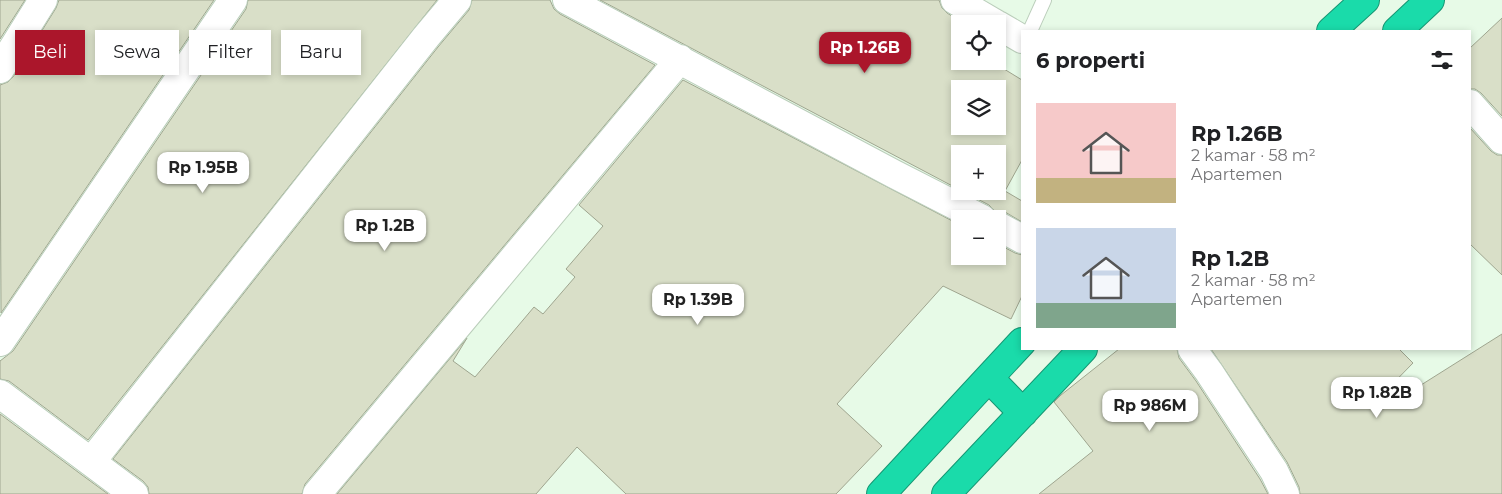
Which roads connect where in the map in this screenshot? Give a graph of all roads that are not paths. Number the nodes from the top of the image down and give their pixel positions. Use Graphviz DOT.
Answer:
graph roads {
  1 [pos="43,0"];
  2 [pos="233,0"];
  3 [pos="457,0"];
  4 [pos="566,0"];
  5 [pos="954,0"];
  6 [pos="1044,0"];
  7 [pos="1365,0"];
  8 [pos="1430,0"];
  9 [pos="981,15"];
  10 [pos="1006,29"];
  11 [pos="1030,30"];
  12 [pos="1332,30"];
  13 [pos="1400,30"];
  14 [pos="1021,38"];
  15 [pos="680,59"];
  16 [pos="0,68"];
  17 [pos="1471,105"];
  18 [pos="1502,140"];
  19 [pos="964,210"];
  20 [pos="1006,230"];
  21 [pos="1021,238"];
  22 [pos="0,342"];
  23 [pos="1021,343"];
  24 [pos="1082,350"];
  25 [pos="1193,350"];
  26 [pos="988,378"];
  27 [pos="0,394"];
  28 [pos="1023,413"];
  29 [pos="91,462"];
  30 [pos="134,494"];
  31 [pos="317,494"];
  32 [pos="881,494"];
  33 [pos="946,494"];
  34 [pos="1285,494"];
  1 -- 16 [label="street"];
  2 -- 22 [label="street"];
  3 -- 29 [label="street"];
  4 -- 15 [label="street"];
  5 -- 9 [label="street"];
  6 -- 11 [label="lane"];
  7 -- 12 [label="highway"];
  8 -- 13 [label="highway"];
  10 -- 14 [label="street"];
  15 -- 19 [label="street"];
  15 -- 31 [label="street"];
  17 -- 18 [label="street"];
  20 -- 21 [label="street"];
  23 -- 26 [label="highway"];
  24 -- 28 [label="highway"];
  25 -- 34 [label="street"];
  26 -- 28 [label="highway"];
  26 -- 32 [label="highway"];
  27 -- 29 [label="street"];
  28 -- 33 [label="highway"];
  29 -- 30 [label="street"];
}
